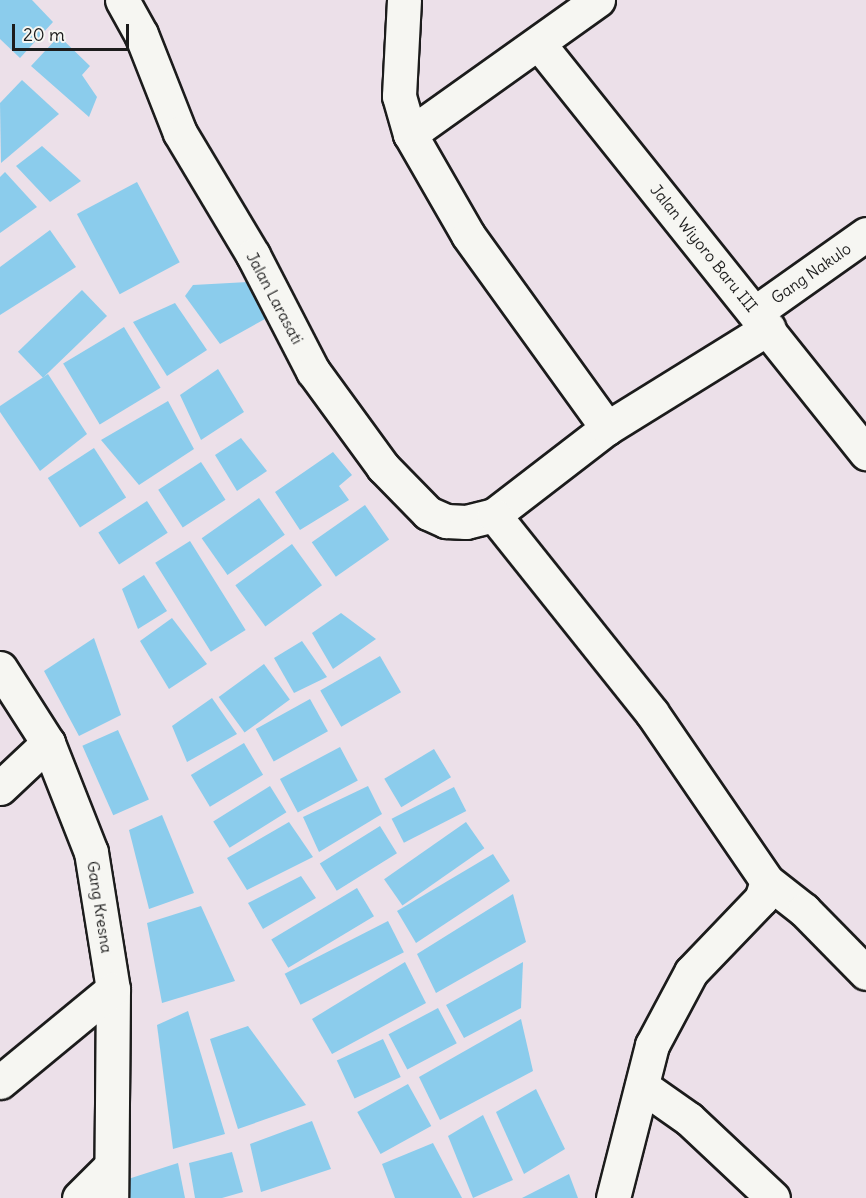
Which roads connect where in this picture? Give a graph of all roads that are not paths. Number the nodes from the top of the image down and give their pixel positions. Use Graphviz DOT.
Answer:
graph roads {
  1 [pos="122,0"];
  2 [pos="404,0"];
  3 [pos="598,0"];
  4 [pos="539,44"];
  5 [pos="410,134"];
  6 [pos="866,234"];
  7 [pos="762,320"];
  8 [pos="607,428"];
  9 [pos="866,453"];
  10 [pos="494,514"];
  11 [pos="0,668"];
  12 [pos="48,743"];
  13 [pos="0,788"];
  14 [pos="767,881"];
  15 [pos="866,973"];
  16 [pos="113,989"];
  17 [pos="0,1082"];
  18 [pos="642,1086"];
  19 [pos="110,1183"];
  20 [pos="79,1198"];
  21 [pos="613,1198"];
  22 [pos="773,1198"];
  1 -- 10 [label="street, Jalan Larasati"];
  2 -- 5 [label="street"];
  3 -- 4 [label="street"];
  4 -- 5 [label="street"];
  4 -- 7 [label="street, Jalan Wiyoro Baru III"];
  5 -- 8 [label="street"];
  6 -- 7 [label="street, Gang Nakulo"];
  7 -- 8 [label="street, Gang Nakulo"];
  7 -- 9 [label="street, Jalan Wiyoro Baru III"];
  8 -- 10 [label="street, Gang Nakulo"];
  10 -- 14 [label="street"];
  11 -- 12 [label="street, Gang Kresna"];
  12 -- 13 [label="street"];
  12 -- 16 [label="street, Gang Kresna"];
  14 -- 15 [label="street"];
  14 -- 18 [label="street"];
  16 -- 17 [label="street"];
  16 -- 19 [label="street, Gang Kresna"];
  18 -- 21 [label="street"];
  18 -- 22 [label="street"];
  19 -- 20 [label="street"];
}
